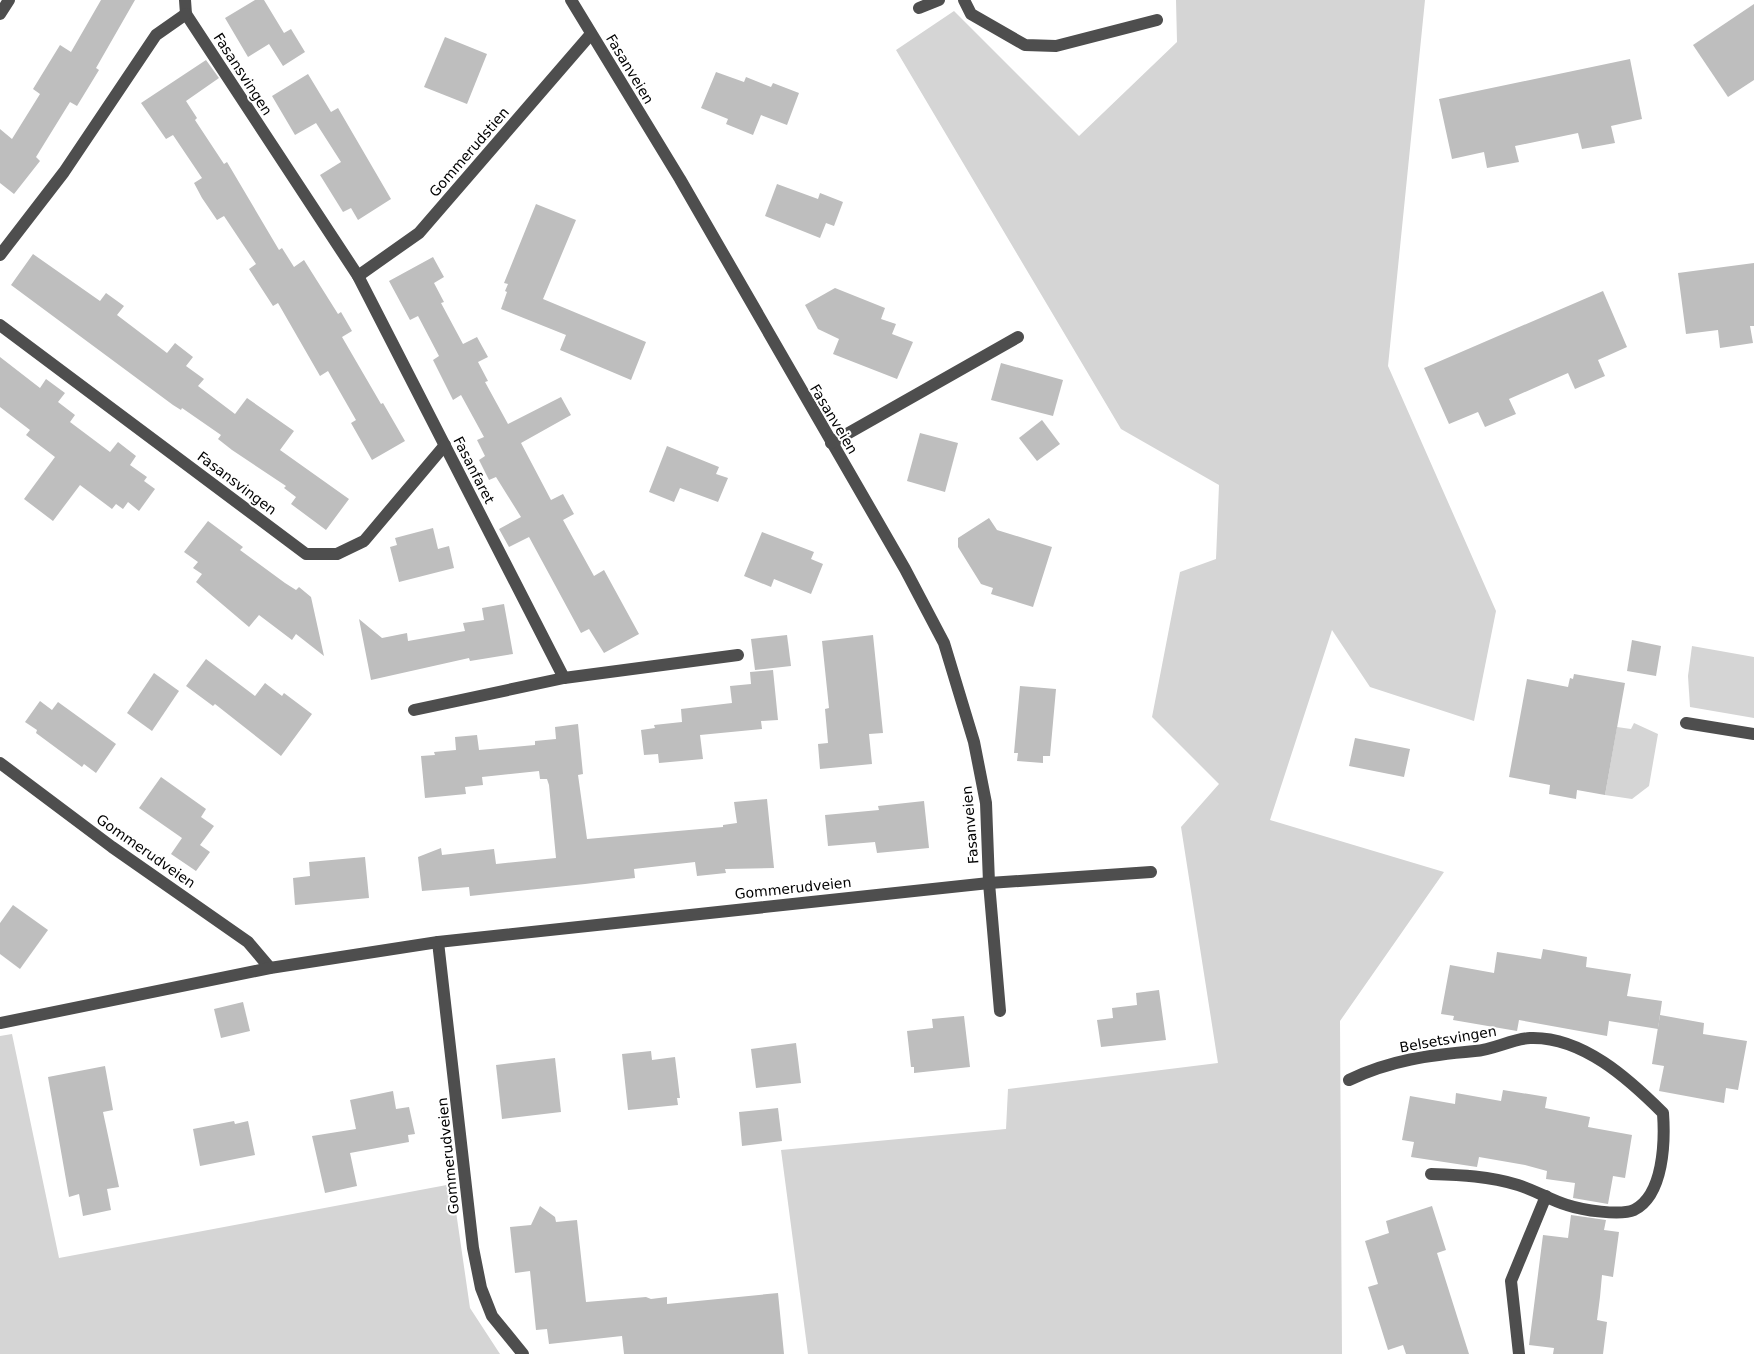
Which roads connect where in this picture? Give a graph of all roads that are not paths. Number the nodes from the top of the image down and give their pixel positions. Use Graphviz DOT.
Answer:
graph roads {
  1 [pos="9,0"];
  2 [pos="185,0"];
  3 [pos="571,0"];
  4 [pos="939,0"];
  5 [pos="964,0"];
  6 [pos="919,8"];
  7 [pos="0,14"];
  8 [pos="186,14"];
  9 [pos="1157,20"];
  10 [pos="591,34"];
  11 [pos="0,255"];
  12 [pos="358,276"];
  13 [pos="0,325"];
  14 [pos="1018,336"];
  15 [pos="831,443"];
  16 [pos="445,445"];
  17 [pos="738,655"];
  18 [pos="564,678"];
  19 [pos="414,710"];
  20 [pos="1686,723"];
  21 [pos="1754,734"];
  22 [pos="0,763"];
  23 [pos="1151,872"];
  24 [pos="990,883"];
  25 [pos="438,942"];
  26 [pos="270,968"];
  27 [pos="1000,1011"];
  28 [pos="0,1023"];
  29 [pos="1349,1080"];
  30 [pos="1431,1174"];
  31 [pos="1546,1196"];
  32 [pos="523,1354"];
  33 [pos="1519,1354"];
  1 -- 7 [label="street"];
  2 -- 8 [label="street, Fasansvingen"];
  3 -- 10 [label="street, Fasanveien"];
  4 -- 6 [label="street"];
  5 -- 9 [label="street"];
  8 -- 11 [label="street"];
  8 -- 12 [label="street, Fasansvingen"];
  10 -- 12 [label="street, Gommerudstien"];
  10 -- 15 [label="street, Fasanveien"];
  12 -- 16 [label="street, Fasanfaret"];
  13 -- 16 [label="street, Fasansvingen"];
  14 -- 15 [label="street"];
  15 -- 24 [label="street, Fasanveien"];
  16 -- 18 [label="street, Fasanfaret"];
  17 -- 18 [label="street"];
  18 -- 19 [label="street"];
  20 -- 21 [label="street"];
  22 -- 26 [label="street, Gommerudveien"];
  23 -- 24 [label="street, Gommerudveien"];
  24 -- 25 [label="street, Gommerudveien"];
  24 -- 27 [label="street, Fasanveien"];
  25 -- 26 [label="street, Gommerudveien"];
  25 -- 32 [label="street, Gommerudveien"];
  26 -- 28 [label="street, Gommerudveien"];
  29 -- 31 [label="street, Belsetsvingen"];
  30 -- 31 [label="street, Belsetsvingen"];
  31 -- 33 [label="street"];
}
